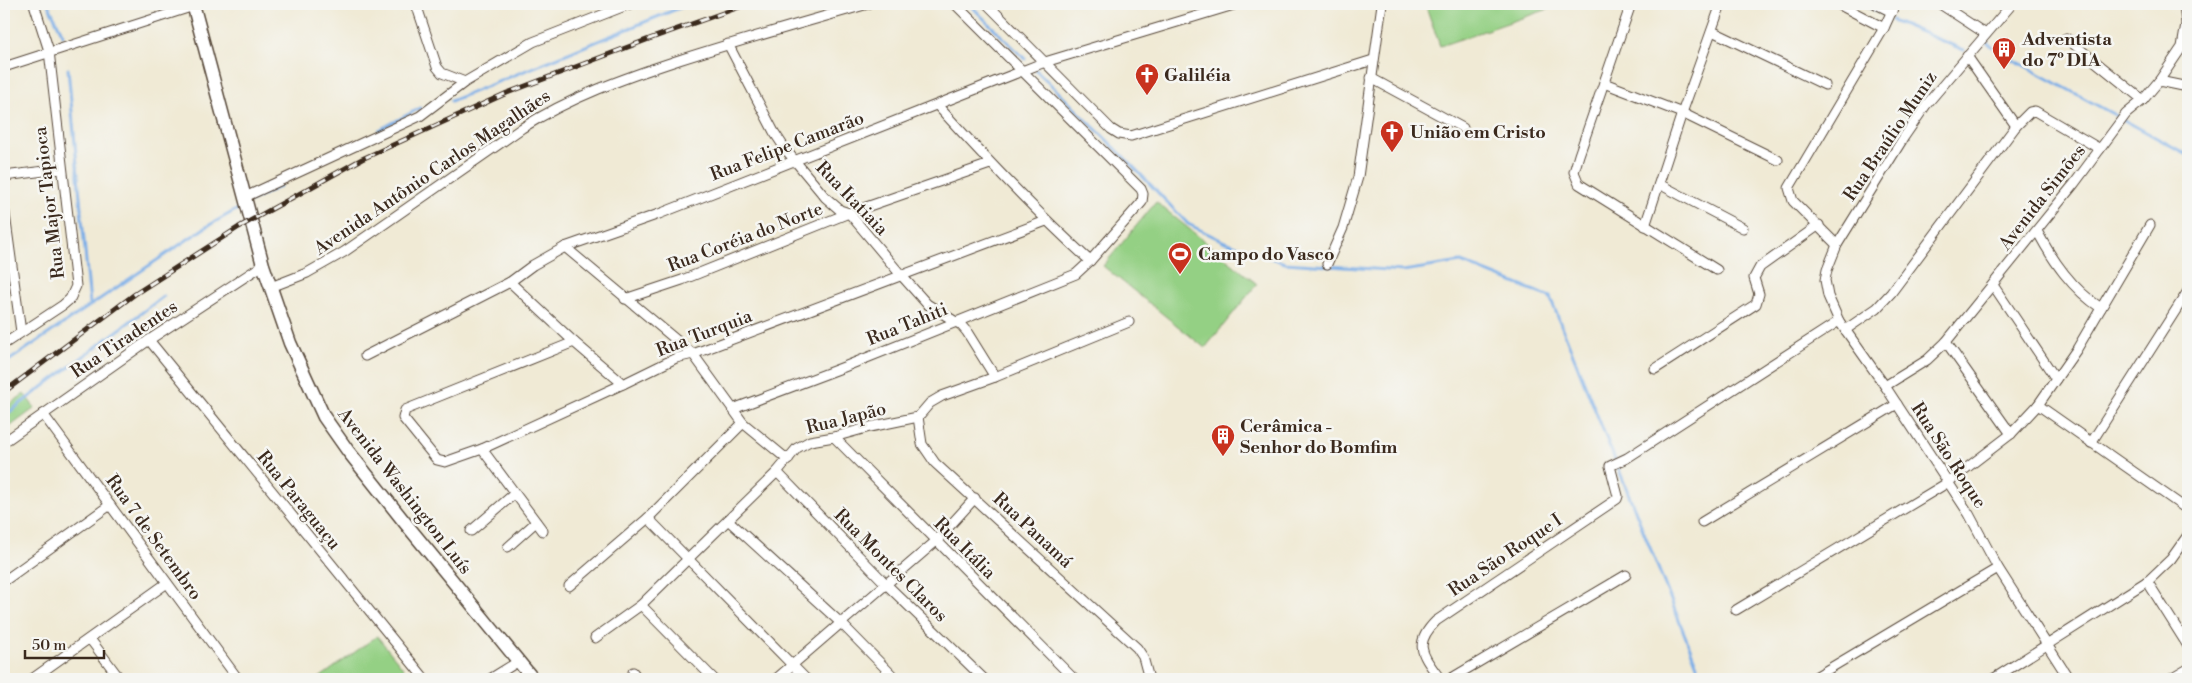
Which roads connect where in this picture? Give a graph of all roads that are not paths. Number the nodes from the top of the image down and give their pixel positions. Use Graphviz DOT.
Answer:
graph roads {
  1 [pos="34,4"];
  2 [pos="196,4"];
  3 [pos="416,4"];
  4 [pos="630,4"];
  5 [pos="868,4"];
  6 [pos="955,4"];
  7 [pos="987,4"];
  8 [pos="1237,4"];
  9 [pos="1382,4"];
  10 [pos="1631,4"];
  11 [pos="1722,4"];
  12 [pos="1838,4"];
  13 [pos="1876,4"];
  14 [pos="1940,4"];
  15 [pos="2012,4"];
  16 [pos="2184,4"];
  17 [pos="1894,8"];
  18 [pos="1884,28"];
  19 [pos="1712,31"];
  20 [pos="1986,34"];
  21 [pos="2066,38"];
  22 [pos="728,44"];
  23 [pos="49,51"];
  24 [pos="1967,56"];
  25 [pos="1372,60"];
  26 [pos="1045,62"];
  27 [pos="4,66"];
  28 [pos="1024,71"];
  29 [pos="1371,78"];
  30 [pos="2159,81"];
  31 [pos="465,82"];
  32 [pos="1604,83"];
  33 [pos="1825,85"];
  34 [pos="2188,87"];
  35 [pos="2143,100"];
  36 [pos="937,105"];
  37 [pos="1682,113"];
  38 [pos="2016,126"];
  39 [pos="1462,128"];
  40 [pos="2100,149"];
  41 [pos="795,160"];
  42 [pos="1778,160"];
  43 [pos="990,164"];
  44 [pos="61,169"];
  45 [pos="4,176"];
  46 [pos="1659,184"];
  47 [pos="4,207"];
  48 [pos="248,208"];
  49 [pos="850,213"];
  50 [pos="1046,221"];
  51 [pos="1818,225"];
  52 [pos="2150,225"];
  53 [pos="1645,226"];
  54 [pos="1743,228"];
  55 [pos="2037,231"];
  56 [pos="1837,245"];
  57 [pos="565,247"];
  58 [pos="1090,261"];
  59 [pos="1327,264"];
  60 [pos="263,265"];
  61 [pos="1717,270"];
  62 [pos="901,275"];
  63 [pos="510,282"];
  64 [pos="1993,284"];
  65 [pos="271,287"];
  66 [pos="2188,291"];
  67 [pos="625,299"];
  68 [pos="2101,308"];
  69 [pos="1839,320"];
  70 [pos="956,322"];
  71 [pos="1129,322"];
  72 [pos="1845,330"];
  73 [pos="21,332"];
  74 [pos="149,340"];
  75 [pos="574,342"];
  76 [pos="1946,342"];
  77 [pos="4,344"];
  78 [pos="694,354"];
  79 [pos="365,356"];
  80 [pos="1655,369"];
  81 [pos="995,376"];
  82 [pos="2056,379"];
  83 [pos="623,384"];
  84 [pos="1885,386"];
  85 [pos="1897,404"];
  86 [pos="2038,406"];
  87 [pos="733,409"];
  88 [pos="43,414"];
  89 [pos="918,417"];
  90 [pos="743,423"];
  91 [pos="2011,434"];
  92 [pos="834,438"];
  93 [pos="4,442"];
  94 [pos="2091,443"];
  95 [pos="482,449"];
  96 [pos="788,460"];
  97 [pos="776,472"];
  98 [pos="1947,483"];
  99 [pos="514,494"];
  100 [pos="975,498"];
  101 [pos="110,505"];
  102 [pos="2188,510"];
  103 [pos="648,518"];
  104 [pos="728,520"];
  105 [pos="536,522"];
  106 [pos="1702,522"];
  107 [pos="543,531"];
  108 [pos="471,532"];
  109 [pos="2188,536"];
  110 [pos="936,542"];
  111 [pos="508,547"];
  112 [pos="687,558"];
  113 [pos="1998,568"];
  114 [pos="1626,575"];
  115 [pos="4,581"];
  116 [pos="2147,581"];
  117 [pos="167,583"];
  118 [pos="887,585"];
  119 [pos="569,586"];
  120 [pos="641,605"];
  121 [pos="1736,610"];
  122 [pos="842,624"];
  123 [pos="595,638"];
  124 [pos="90,639"];
  125 [pos="2188,646"];
  126 [pos="2046,647"];
  127 [pos="519,661"];
  128 [pos="792,665"];
  129 [pos="2188,669"];
  130 [pos="32,679"];
  131 [pos="120,679"];
  132 [pos="238,679"];
  133 [pos="425,679"];
  134 [pos="490,679"];
  135 [pos="533,679"];
  136 [pos="714,679"];
  137 [pos="776,679"];
  138 [pos="806,679"];
  139 [pos="896,679"];
  140 [pos="984,679"];
  141 [pos="1074,679"];
  142 [pos="1149,679"];
  143 [pos="1440,679"];
  144 [pos="1450,679"];
  145 [pos="1812,679"];
  146 [pos="1992,679"];
  147 [pos="2069,679"];
  148 [pos="2171,679"];
  1 -- 23 [label="street, Rua Major Tapioca"];
  2 -- 23 [label="street"];
  2 -- 48 [label="main road, Avenida Washington Luís"];
  3 -- 31 [label="street"];
  4 -- 31 [label="street"];
  5 -- 22 [label="street, Avenida Antônio Carlos Magalhães"];
  6 -- 28 [label="street"];
  7 -- 26 [label="street"];
  8 -- 26 [label="street, Rua Felipe Camarão"];
  9 -- 25 [label="street"];
  10 -- 32 [label="street"];
  11 -- 19 [label="street"];
  12 -- 18 [label="street"];
  13 -- 17 [label="street"];
  14 -- 20 [label="street"];
  15 -- 20 [label="street, Rua Braúlio Muniz"];
  16 -- 30 [label="street, Avenida Simões"];
  17 -- 18 [label="street"];
  18 -- 51 [label="street"];
  19 -- 33 [label="street"];
  19 -- 37 [label="street"];
  20 -- 24 [label="street, Rua Braúlio Muniz"];
  21 -- 35 [label="street"];
  22 -- 41 [label="street, Rua Itatiaia"];
  22 -- 65 [label="street, Avenida Antônio Carlos Magalhães"];
  23 -- 27 [label="street"];
  23 -- 44 [label="street, Rua Major Tapioca"];
  24 -- 38 [label="street"];
  24 -- 56 [label="street, Rua Braúlio Muniz"];
  25 -- 26 [label="street"];
  25 -- 29 [label="street"];
  26 -- 28 [label="street, Rua Felipe Camarão"];
  28 -- 36 [label="street, Rua Felipe Camarão"];
  28 -- 58 [label="street, Rua Tahiti"];
  29 -- 39 [label="street"];
  29 -- 59 [label="street"];
  30 -- 34 [label="street"];
  30 -- 35 [label="street, Avenida Simões"];
  31 -- 48 [label="street"];
  32 -- 37 [label="street"];
  32 -- 53 [label="street"];
  35 -- 40 [label="street, Avenida Simões"];
  36 -- 41 [label="street, Rua Felipe Camarão"];
  36 -- 43 [label="street"];
  37 -- 42 [label="street"];
  37 -- 46 [label="street"];
  38 -- 40 [label="street"];
  38 -- 72 [label="street"];
  40 -- 55 [label="street, Avenida Simões"];
  41 -- 49 [label="street, Rua Itatiaia"];
  41 -- 57 [label="street, Rua Felipe Camarão"];
  43 -- 49 [label="street, Rua Coréia do Norte"];
  43 -- 50 [label="street"];
  44 -- 45 [label="street"];
  44 -- 73 [label="street, Rua Major Tapioca"];
  46 -- 53 [label="street"];
  46 -- 54 [label="street"];
  47 -- 73 [label="street"];
  48 -- 60 [label="main road, Avenida Washington Luís"];
  49 -- 62 [label="street, Rua Itatiaia"];
  49 -- 67 [label="street, Rua Coréia do Norte"];
  50 -- 58 [label="street"];
  50 -- 62 [label="street, Rua Turquia"];
  51 -- 56 [label="street"];
  51 -- 80 [label="street"];
  52 -- 68 [label="street"];
  53 -- 61 [label="street"];
  55 -- 64 [label="street, Avenida Simões"];
  55 -- 68 [label="street"];
  56 -- 69 [label="street, Rua São Roque"];
  57 -- 63 [label="street, Rua Felipe Camarão"];
  57 -- 67 [label="street"];
  58 -- 70 [label="street, Rua Tahiti"];
  60 -- 65 [label="main road, Avenida Washington Luís"];
  60 -- 74 [label="street, Rua Tiradentes"];
  62 -- 70 [label="street, Rua Itatiaia"];
  62 -- 78 [label="street, Rua Turquia"];
  63 -- 75 [label="street"];
  63 -- 79 [label="street, Rua Felipe Camarão"];
  64 -- 76 [label="street, Avenida Simões"];
  64 -- 82 [label="street"];
  65 -- 127 [label="main road, Avenida Washington Luís"];
  66 -- 94 [label="street"];
  67 -- 78 [label="street"];
  68 -- 82 [label="street"];
  69 -- 72 [label="street, Rua São Roque"];
  69 -- 143 [label="street, Rua São Roque I"];
  70 -- 81 [label="street, Rua Itatiaia"];
  70 -- 87 [label="street, Rua Tahiti"];
  71 -- 81 [label="street"];
  72 -- 84 [label="street, Rua São Roque"];
  73 -- 77 [label="street, Rua Major Tapioca"];
  74 -- 88 [label="street, Rua Tiradentes"];
  74 -- 133 [label="street, Rua Paraguaçu"];
  75 -- 83 [label="street"];
  75 -- 95 [label="street, Rua Turquia"];
  76 -- 84 [label="street, Avenida Simões"];
  76 -- 91 [label="street"];
  78 -- 83 [label="street, Rua Turquia"];
  78 -- 87 [label="street"];
  81 -- 89 [label="street"];
  82 -- 86 [label="street"];
  83 -- 95 [label="street, Rua Turquia"];
  84 -- 85 [label="street, Rua São Roque"];
  85 -- 98 [label="street, Rua São Roque"];
  85 -- 106 [label="street"];
  86 -- 91 [label="street"];
  86 -- 94 [label="street"];
  87 -- 90 [label="street"];
  88 -- 93 [label="street, Rua Tiradentes"];
  88 -- 101 [label="street, Rua 7 de Setembro"];
  89 -- 92 [label="street, Rua Japão"];
  89 -- 100 [label="street, Rua Panamá"];
  90 -- 96 [label="street"];
  90 -- 103 [label="street"];
  91 -- 98 [label="street"];
  92 -- 96 [label="street, Rua Japão"];
  92 -- 110 [label="street, Rua Itália"];
  94 -- 102 [label="street"];
  95 -- 99 [label="street"];
  96 -- 97 [label="street, Rua Japão"];
  97 -- 104 [label="street, Rua Japão"];
  97 -- 118 [label="street, Rua Montes Claros"];
  98 -- 113 [label="street, Rua São Roque"];
  98 -- 121 [label="street"];
  99 -- 105 [label="street"];
  99 -- 108 [label="street"];
  100 -- 110 [label="street"];
  100 -- 142 [label="street, Rua Panamá"];
  101 -- 115 [label="street"];
  101 -- 117 [label="street, Rua 7 de Setembro"];
  103 -- 112 [label="street"];
  103 -- 119 [label="street"];
  104 -- 112 [label="street, Rua Japão"];
  104 -- 122 [label="street"];
  105 -- 107 [label="street"];
  105 -- 111 [label="street"];
  109 -- 116 [label="street"];
  110 -- 118 [label="street"];
  110 -- 141 [label="street, Rua Itália"];
  112 -- 120 [label="street, Rua Japão"];
  112 -- 128 [label="street"];
  113 -- 126 [label="street, Rua São Roque"];
  113 -- 145 [label="street"];
  114 -- 144 [label="street"];
  116 -- 125 [label="street"];
  116 -- 126 [label="street"];
  117 -- 124 [label="street"];
  117 -- 132 [label="street, Rua 7 de Setembro"];
  118 -- 122 [label="street"];
  118 -- 140 [label="street, Rua Montes Claros"];
  120 -- 123 [label="street, Rua Japão"];
  120 -- 136 [label="street"];
  122 -- 128 [label="street"];
  122 -- 139 [label="street"];
  124 -- 130 [label="street"];
  124 -- 131 [label="street"];
  126 -- 146 [label="street"];
  126 -- 147 [label="street, Rua São Roque"];
  127 -- 134 [label="street"];
  127 -- 135 [label="main road, Avenida Washington Luís"];
  128 -- 137 [label="street"];
  128 -- 138 [label="street"];
  129 -- 148 [label="street"];
}
